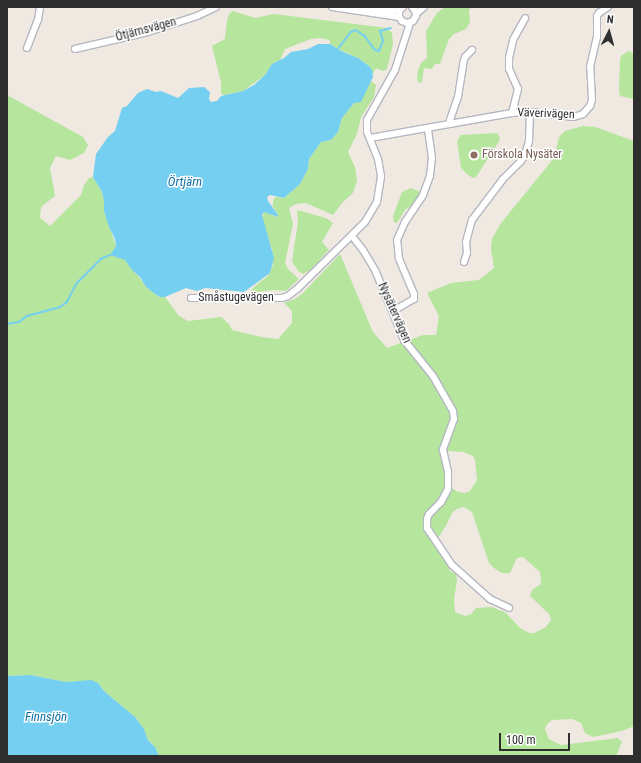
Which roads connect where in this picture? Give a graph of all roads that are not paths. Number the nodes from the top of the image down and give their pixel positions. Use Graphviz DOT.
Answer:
graph roads {
  1 [pos="40,7"];
  2 [pos="216,7"];
  3 [pos="332,7"];
  4 [pos="412,7"];
  5 [pos="424,7"];
  6 [pos="608,7"];
  7 [pos="401,9"];
  8 [pos="358,11"];
  9 [pos="416,14"];
  10 [pos="525,18"];
  11 [pos="404,21"];
  12 [pos="27,48"];
  13 [pos="75,49"];
  14 [pos="472,50"];
  15 [pos="530,112"];
  16 [pos="512,113"];
  17 [pos="451,124"];
  18 [pos="428,129"];
  19 [pos="370,138"];
  20 [pos="352,236"];
  21 [pos="464,262"];
  22 [pos="191,298"];
  23 [pos="393,311"];
  24 [pos="509,608"];
  1 -- 12 [label="street"];
  2 -- 13 [label="street, Ötjärnsvägen"];
  3 -- 8 [label="street"];
  4 -- 9 [label="street"];
  5 -- 9 [label="street"];
  6 -- 15 [label="street, Väverivägen"];
  7 -- 8 [label="street"];
  7 -- 11 [label="street"];
  8 -- 11 [label="street"];
  9 -- 11 [label="street"];
  10 -- 16 [label="street"];
  11 -- 19 [label="street"];
  14 -- 17 [label="street"];
  15 -- 16 [label="street, Väverivägen"];
  15 -- 21 [label="street"];
  16 -- 17 [label="street, Väverivägen"];
  17 -- 18 [label="street, Väverivägen"];
  18 -- 19 [label="street, Väverivägen"];
  18 -- 23 [label="street"];
  19 -- 20 [label="street"];
  20 -- 22 [label="street, Småstugevägen"];
  20 -- 23 [label="street, Nysätervägen"];
  23 -- 24 [label="street, Nysätervägen"];
}
